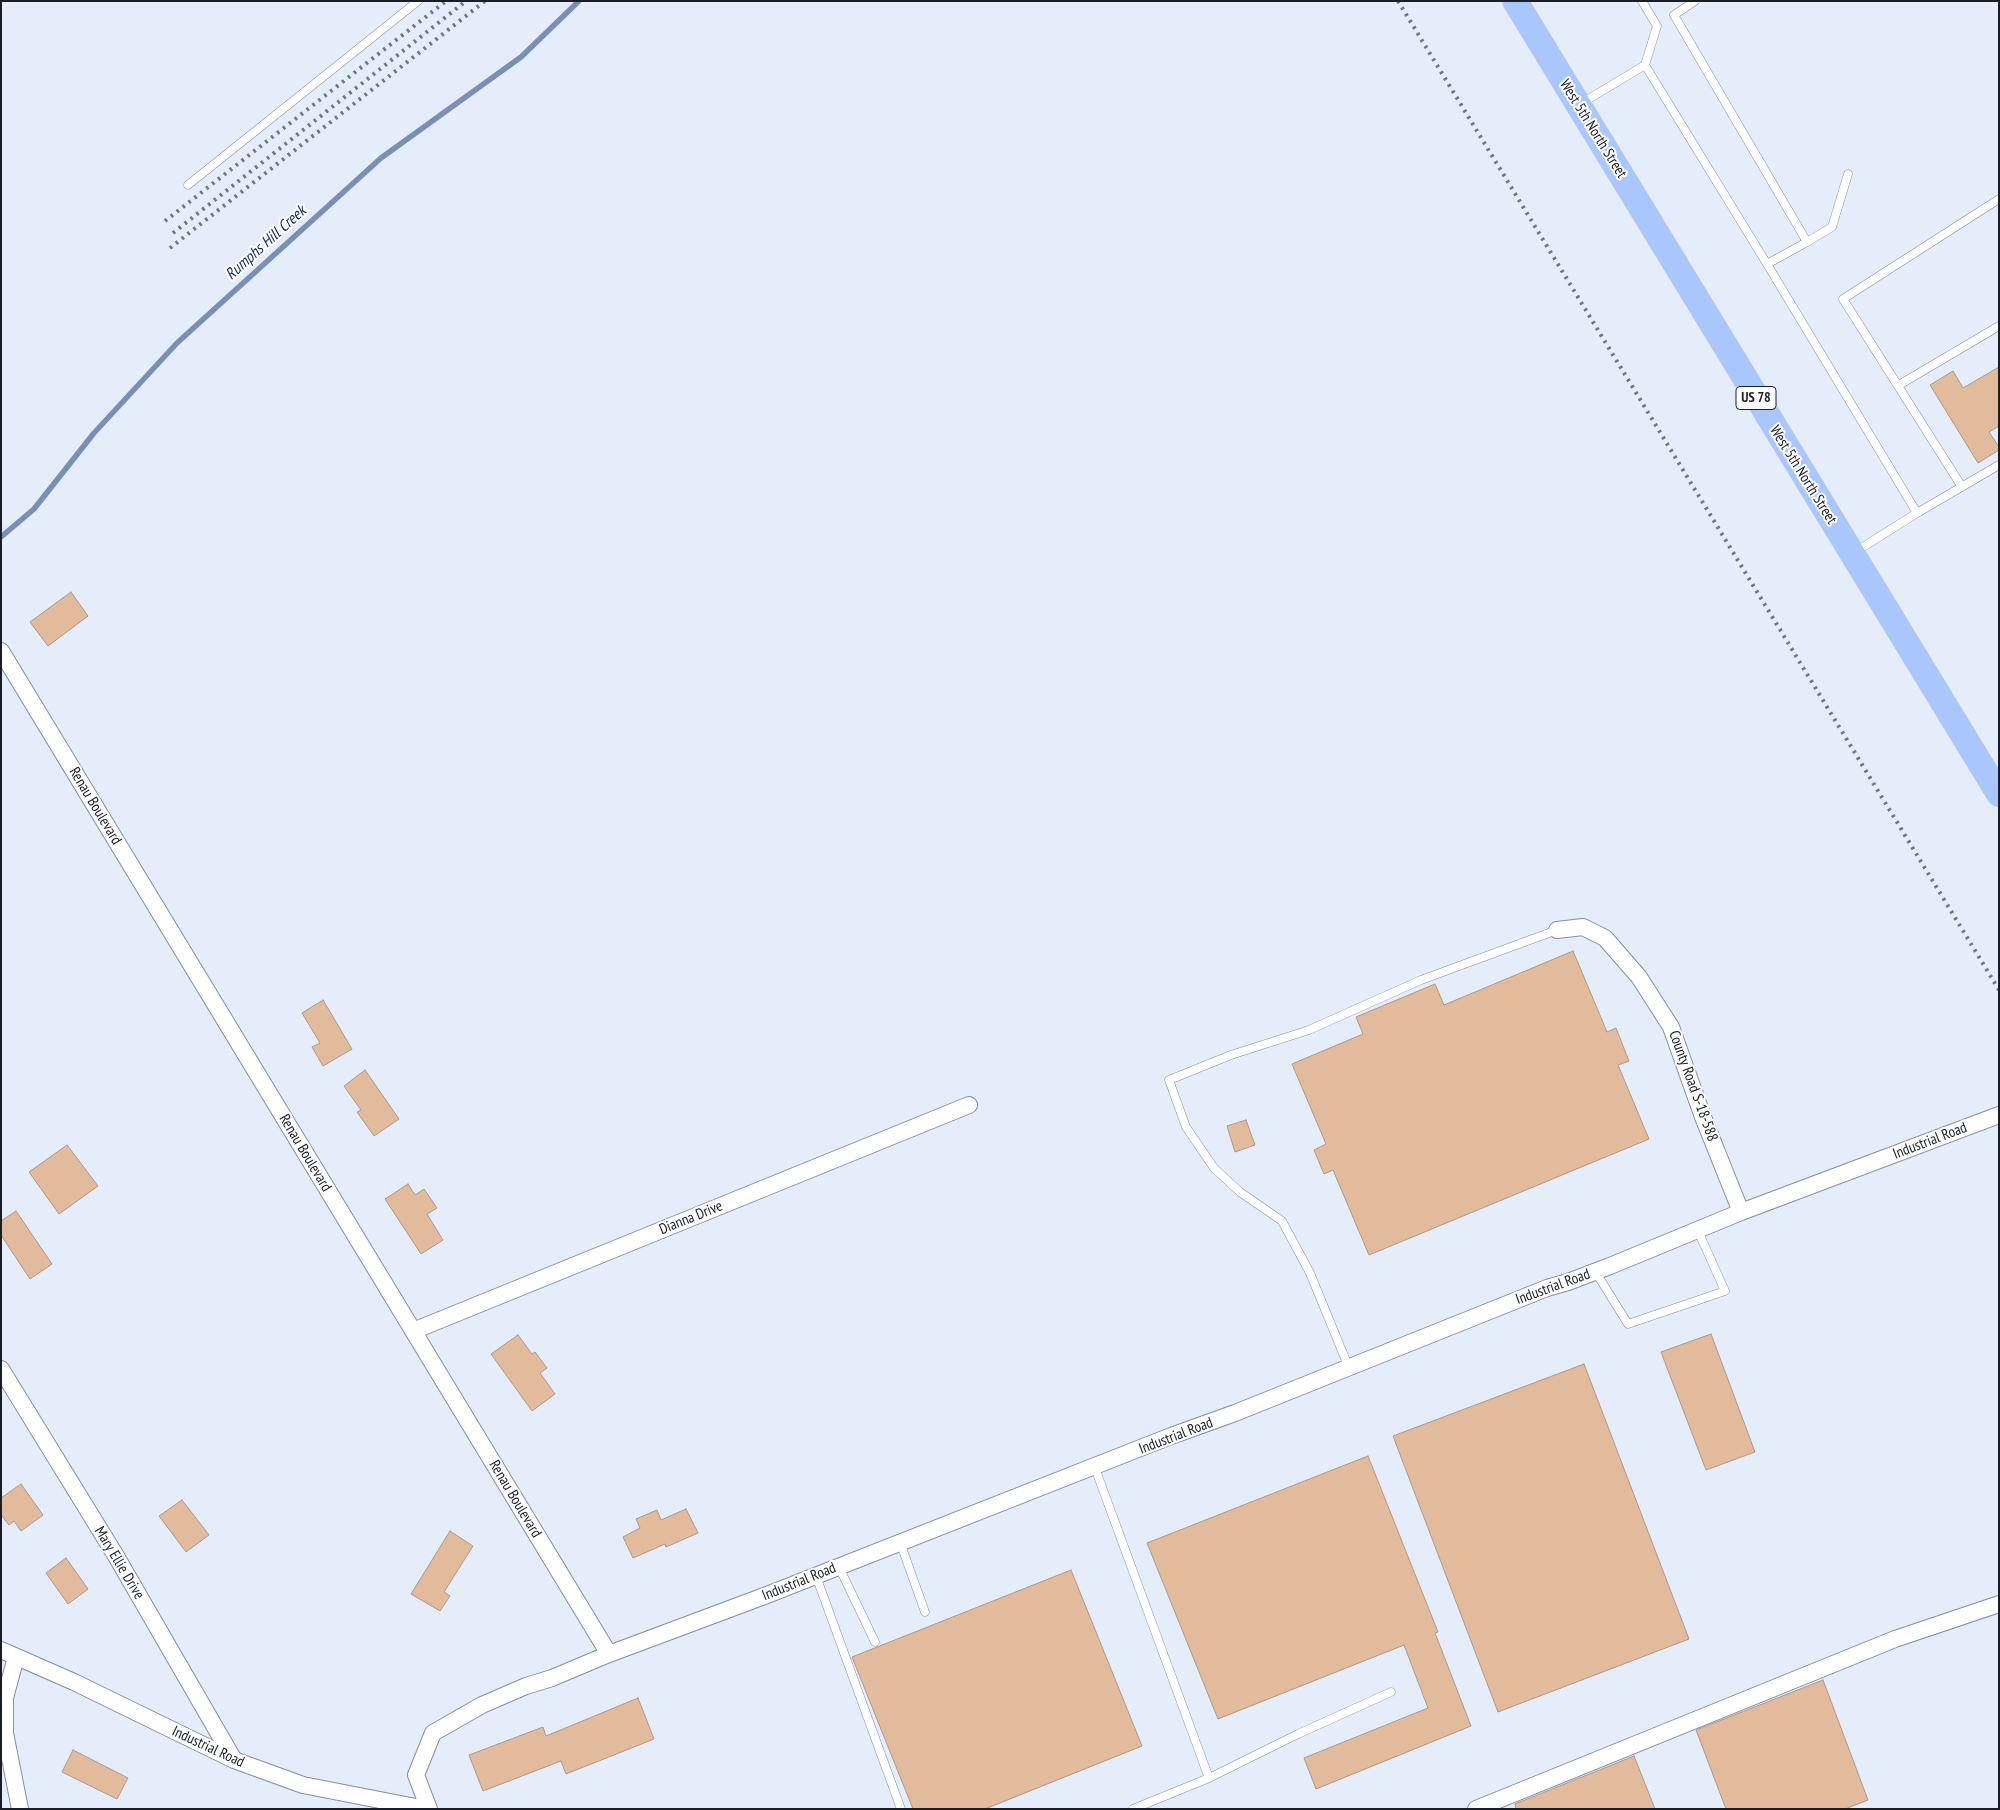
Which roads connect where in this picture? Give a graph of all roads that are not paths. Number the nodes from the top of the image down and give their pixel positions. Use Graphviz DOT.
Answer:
graph roads {
  1 [pos="418,1"];
  2 [pos="1515,1"];
  3 [pos="1642,1"];
  4 [pos="1695,1"];
  5 [pos="1645,65"];
  6 [pos="1578,105"];
  7 [pos="1848,174"];
  8 [pos="188,185"];
  9 [pos="1999,199"];
  10 [pos="1807,242"];
  11 [pos="1767,264"];
  12 [pos="1999,326"];
  13 [pos="1899,385"];
  14 [pos="1999,465"];
  15 [pos="1962,487"];
  16 [pos="1917,513"];
  17 [pos="1852,554"];
  18 [pos="1,651"];
  19 [pos="1999,794"];
  20 [pos="1557,930"];
  21 [pos="969,1105"];
  22 [pos="1999,1116"];
  23 [pos="1741,1212"];
  24 [pos="1698,1230"];
  25 [pos="1595,1271"];
  26 [pos="413,1332"];
  27 [pos="1348,1368"];
  28 [pos="1,1369"];
  29 [pos="1094,1468"];
  30 [pos="900,1542"];
  31 [pos="839,1567"];
  32 [pos="816,1576"];
  33 [pos="1999,1604"];
  34 [pos="925,1612"];
  35 [pos="875,1642"];
  36 [pos="1,1650"];
  37 [pos="609,1654"];
  38 [pos="16,1657"];
  39 [pos="1391,1692"];
  40 [pos="234,1760"];
  41 [pos="1209,1778"];
  42 [pos="20,1809"];
  43 [pos="428,1809"];
  44 [pos="901,1809"];
  45 [pos="1133,1809"];
  46 [pos="1476,1809"];
  1 -- 8 [label="lane"];
  2 -- 6 [label="main road, West 5th North Street / US 78"];
  3 -- 5 [label="lane"];
  4 -- 10 [label="lane"];
  5 -- 6 [label="lane"];
  5 -- 11 [label="lane"];
  6 -- 17 [label="main road, West 5th North Street / US 78"];
  7 -- 10 [label="lane"];
  9 -- 13 [label="lane"];
  10 -- 11 [label="lane"];
  11 -- 16 [label="lane"];
  12 -- 13 [label="lane"];
  13 -- 15 [label="lane"];
  14 -- 15 [label="lane"];
  15 -- 16 [label="lane"];
  16 -- 17 [label="lane"];
  17 -- 19 [label="main road, West 5th North Street / US 78"];
  18 -- 26 [label="street, Renau Boulevard"];
  20 -- 23 [label="street, County Road S-18-588"];
  20 -- 27 [label="lane"];
  21 -- 26 [label="street, Dianna Drive"];
  22 -- 23 [label="street, Industrial Road"];
  23 -- 24 [label="street, Industrial Road"];
  24 -- 25 [label="street, Industrial Road"];
  24 -- 25 [label="lane"];
  25 -- 27 [label="street, Industrial Road"];
  26 -- 37 [label="street, Renau Boulevard"];
  27 -- 29 [label="street, Industrial Road"];
  28 -- 40 [label="street, Mary Ellie Drive"];
  29 -- 30 [label="street, Industrial Road"];
  29 -- 41 [label="lane"];
  30 -- 31 [label="street, Industrial Road"];
  30 -- 34 [label="lane"];
  31 -- 32 [label="street, Industrial Road"];
  31 -- 35 [label="lane"];
  32 -- 37 [label="street, Industrial Road"];
  32 -- 44 [label="lane"];
  33 -- 46 [label="street"];
  36 -- 38 [label="street, Industrial Road"];
  37 -- 43 [label="street, Industrial Road"];
  38 -- 40 [label="street, Industrial Road"];
  38 -- 42 [label="street"];
  39 -- 41 [label="lane"];
  40 -- 43 [label="street, Industrial Road"];
  41 -- 45 [label="lane"];
}
